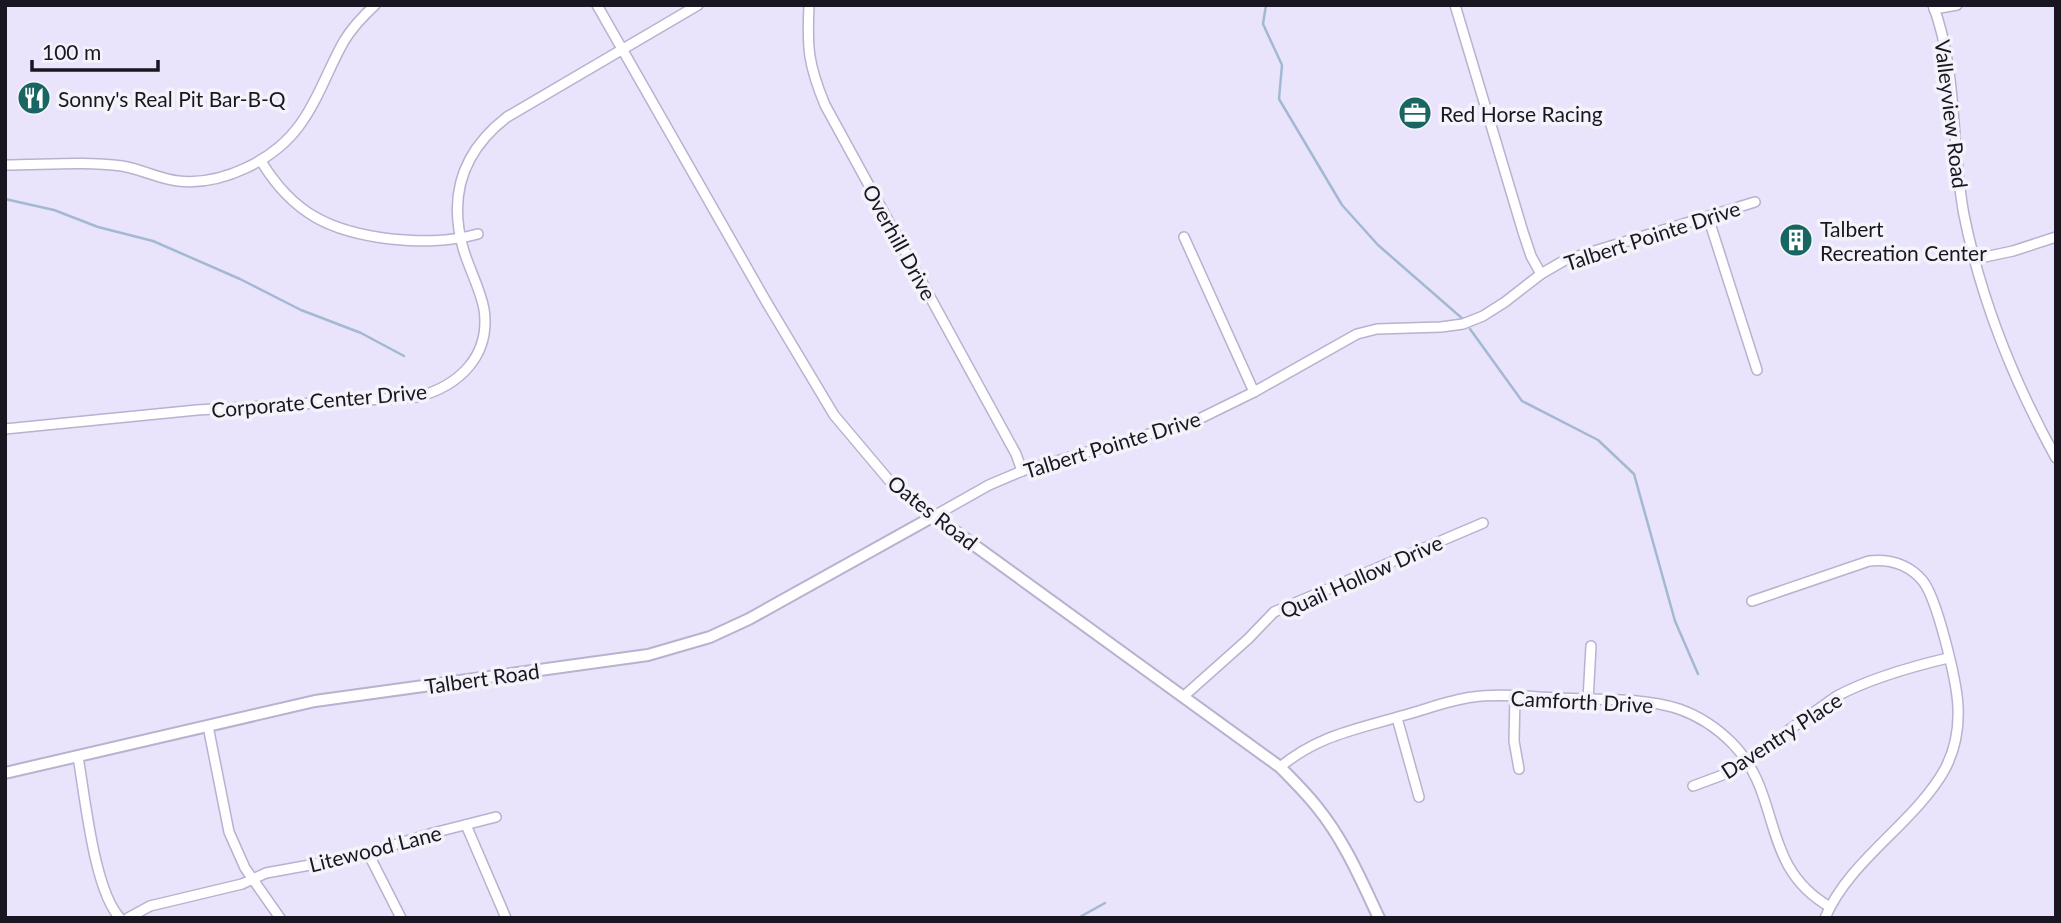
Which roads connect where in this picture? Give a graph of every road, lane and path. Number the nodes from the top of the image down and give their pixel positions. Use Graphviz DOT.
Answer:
graph roads {
  1 [pos="374,5"];
  2 [pos="597,5"];
  3 [pos="698,5"];
  4 [pos="809,5"];
  5 [pos="1455,5"];
  6 [pos="1956,5"];
  7 [pos="1934,7"];
  8 [pos="622,49"];
  9 [pos="261,161"];
  10 [pos="5,165"];
  11 [pos="1755,202"];
  12 [pos="1708,217"];
  13 [pos="478,234"];
  14 [pos="1184,237"];
  15 [pos="2056,237"];
  16 [pos="461,239"];
  17 [pos="1975,259"];
  18 [pos="1541,274"];
  19 [pos="1757,370"];
  20 [pos="1254,392"];
  21 [pos="5,429"];
  22 [pos="2056,458"];
  23 [pos="1022,471"];
  24 [pos="934,516"];
  25 [pos="1483,523"];
  26 [pos="1752,601"];
  27 [pos="1591,646"];
  28 [pos="1948,658"];
  29 [pos="1184,696"];
  30 [pos="1515,696"];
  31 [pos="1588,700"];
  32 [pos="1397,718"];
  33 [pos="208,726"];
  34 [pos="78,757"];
  35 [pos="1745,760"];
  36 [pos="1280,766"];
  37 [pos="1519,769"];
  38 [pos="5,773"];
  39 [pos="1693,786"];
  40 [pos="1419,797"];
  41 [pos="496,817"];
  42 [pos="466,825"];
  43 [pos="368,853"];
  44 [pos="254,878"];
  45 [pos="1830,906"];
  46 [pos="120,918"];
  47 [pos="128,918"];
  48 [pos="280,918"];
  49 [pos="401,918"];
  50 [pos="506,918"];
  51 [pos="1379,918"];
  52 [pos="1825,918"];
  1 -- 9 [label="street"];
  2 -- 8 [label="street, Oates Road"];
  3 -- 8 [label="street, Corporate Center Drive"];
  4 -- 23 [label="street, Overhill Drive"];
  5 -- 18 [label="street"];
  6 -- 7 [label="street"];
  7 -- 17 [label="street, Valleyview Road"];
  8 -- 16 [label="street, Corporate Center Drive"];
  8 -- 24 [label="street, Oates Road"];
  9 -- 10 [label="street"];
  9 -- 16 [label="street"];
  11 -- 12 [label="street, Talbert Pointe Drive"];
  12 -- 18 [label="street, Talbert Pointe Drive"];
  12 -- 19 [label="street"];
  13 -- 16 [label="street"];
  14 -- 20 [label="street"];
  15 -- 17 [label="street"];
  16 -- 21 [label="street, Corporate Center Drive"];
  17 -- 22 [label="street, Valleyview Road"];
  18 -- 20 [label="street, Talbert Pointe Drive"];
  20 -- 23 [label="street, Talbert Pointe Drive"];
  23 -- 24 [label="street, Talbert Pointe Drive"];
  24 -- 29 [label="street, Oates Road"];
  24 -- 33 [label="street, Talbert Road"];
  25 -- 29 [label="street, Quail Hollow Drive"];
  26 -- 28 [label="street"];
  27 -- 31 [label="street"];
  28 -- 35 [label="street, Daventry Place"];
  28 -- 45 [label="street"];
  29 -- 36 [label="street, Oates Road"];
  30 -- 31 [label="street, Camforth Drive"];
  30 -- 32 [label="street, Camforth Drive"];
  30 -- 37 [label="street"];
  31 -- 35 [label="street, Camforth Drive"];
  32 -- 36 [label="street, Camforth Drive"];
  32 -- 40 [label="street"];
  33 -- 34 [label="street, Talbert Road"];
  33 -- 44 [label="street"];
  34 -- 38 [label="street, Talbert Road"];
  34 -- 46 [label="street"];
  35 -- 39 [label="street, Daventry Place"];
  35 -- 45 [label="street, Camforth Drive"];
  36 -- 51 [label="street, Oates Road"];
  41 -- 42 [label="street, Litewood Lane"];
  42 -- 43 [label="street, Litewood Lane"];
  42 -- 50 [label="street"];
  43 -- 44 [label="street, Litewood Lane"];
  43 -- 49 [label="street"];
  44 -- 47 [label="street, Litewood Lane"];
  44 -- 48 [label="street"];
  45 -- 52 [label="street"];
}
